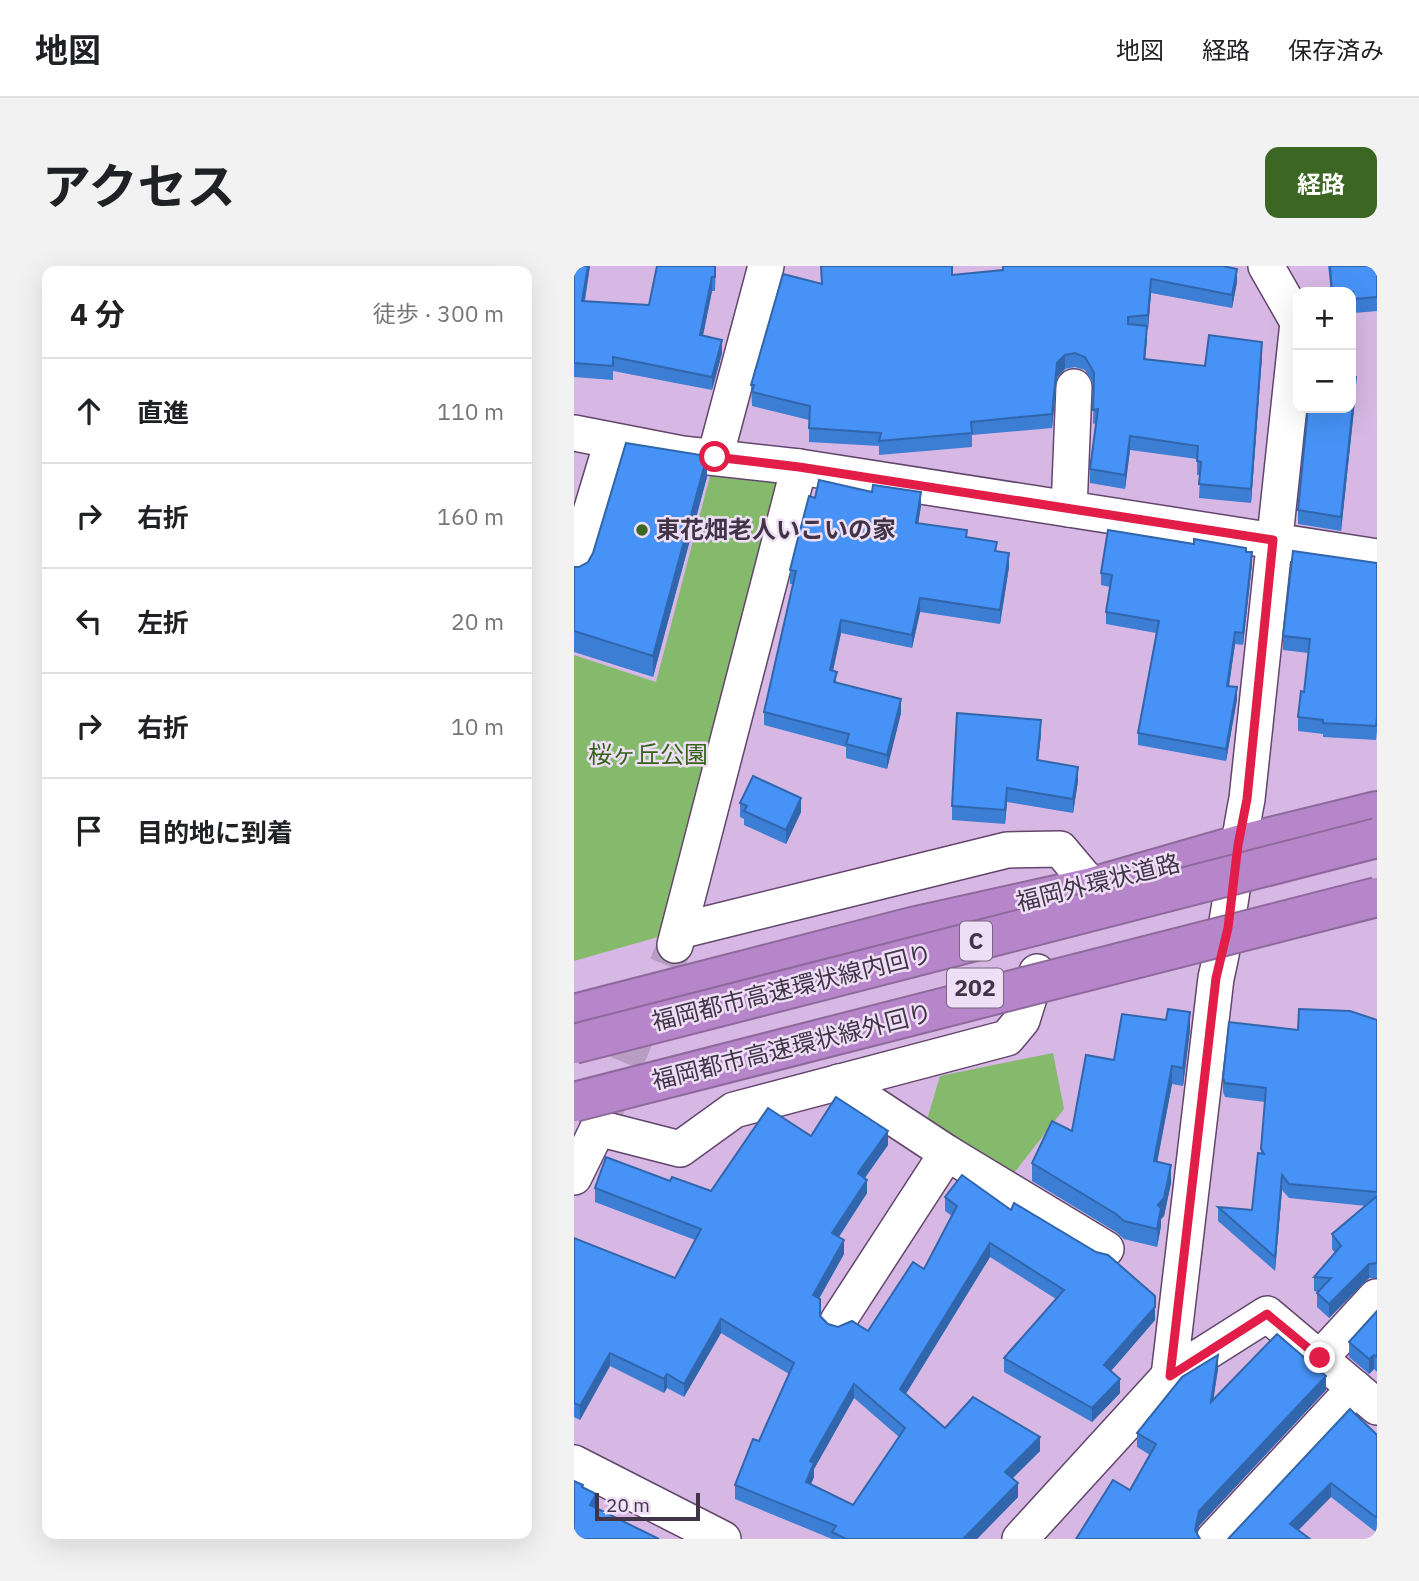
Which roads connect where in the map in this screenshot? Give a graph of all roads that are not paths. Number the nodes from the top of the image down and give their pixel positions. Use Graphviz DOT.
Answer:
graph roads {
  1 [pos="766,266"];
  2 [pos="1266,266"];
  3 [pos="1074,387"];
  4 [pos="574,433"];
  5 [pos="612,442"];
  6 [pos="715,457"];
  7 [pos="799,467"];
  8 [pos="1069,509"];
  9 [pos="1273,540"];
  10 [pos="1377,557"];
  11 [pos="574,568"];
  12 [pos="1377,811"];
  13 [pos="1377,838"];
  14 [pos="1238,845"];
  15 [pos="1092,887"];
  16 [pos="1377,890"];
  17 [pos="1377,897"];
  18 [pos="1228,928"];
  19 [pos="1037,972"];
  20 [pos="574,1014"];
  21 [pos="574,1044"];
  22 [pos="839,1082"];
  23 [pos="574,1087"];
  24 [pos="574,1102"];
  25 [pos="947,1153"];
  26 [pos="574,1177"];
  27 [pos="1107,1250"];
  28 [pos="1376,1297"];
  29 [pos="838,1321"];
  30 [pos="1320,1358"];
  31 [pos="1170,1376"];
  32 [pos="1366,1397"];
  33 [pos="574,1463"];
  34 [pos="723,1539"];
  35 [pos="1020,1539"];
  36 [pos="1214,1539"];
  1 -- 6 [label="street"];
  2 -- 9 [label="street"];
  3 -- 8 [label="street"];
  4 -- 5 [label="street"];
  5 -- 6 [label="street"];
  5 -- 11 [label="street"];
  6 -- 7 [label="street"];
  7 -- 8 [label="street"];
  7 -- 15 [label="street"];
  8 -- 9 [label="street"];
  9 -- 10 [label="street"];
  9 -- 14 [label="street"];
  12 -- 14 [label="highway, 福岡外環状道路"];
  13 -- 21 [label="highway, 福岡都市高速環状線内回り / C, bridge"];
  14 -- 15 [label="highway, 福岡外環状道路"];
  14 -- 18 [label="street"];
  15 -- 20 [label="highway, 福岡外環状道路"];
  16 -- 18 [label="highway, 202"];
  17 -- 24 [label="highway, 福岡都市高速環状線外回り / C, bridge"];
  18 -- 19 [label="highway, 202"];
  18 -- 31 [label="street"];
  19 -- 22 [label="street"];
  19 -- 23 [label="highway, 202"];
  22 -- 25 [label="street"];
  22 -- 26 [label="street"];
  25 -- 27 [label="street"];
  25 -- 29 [label="street"];
  28 -- 30 [label="street"];
  30 -- 31 [label="street"];
  30 -- 32 [label="street"];
  31 -- 35 [label="street"];
  32 -- 36 [label="street"];
  33 -- 34 [label="street"];
}
